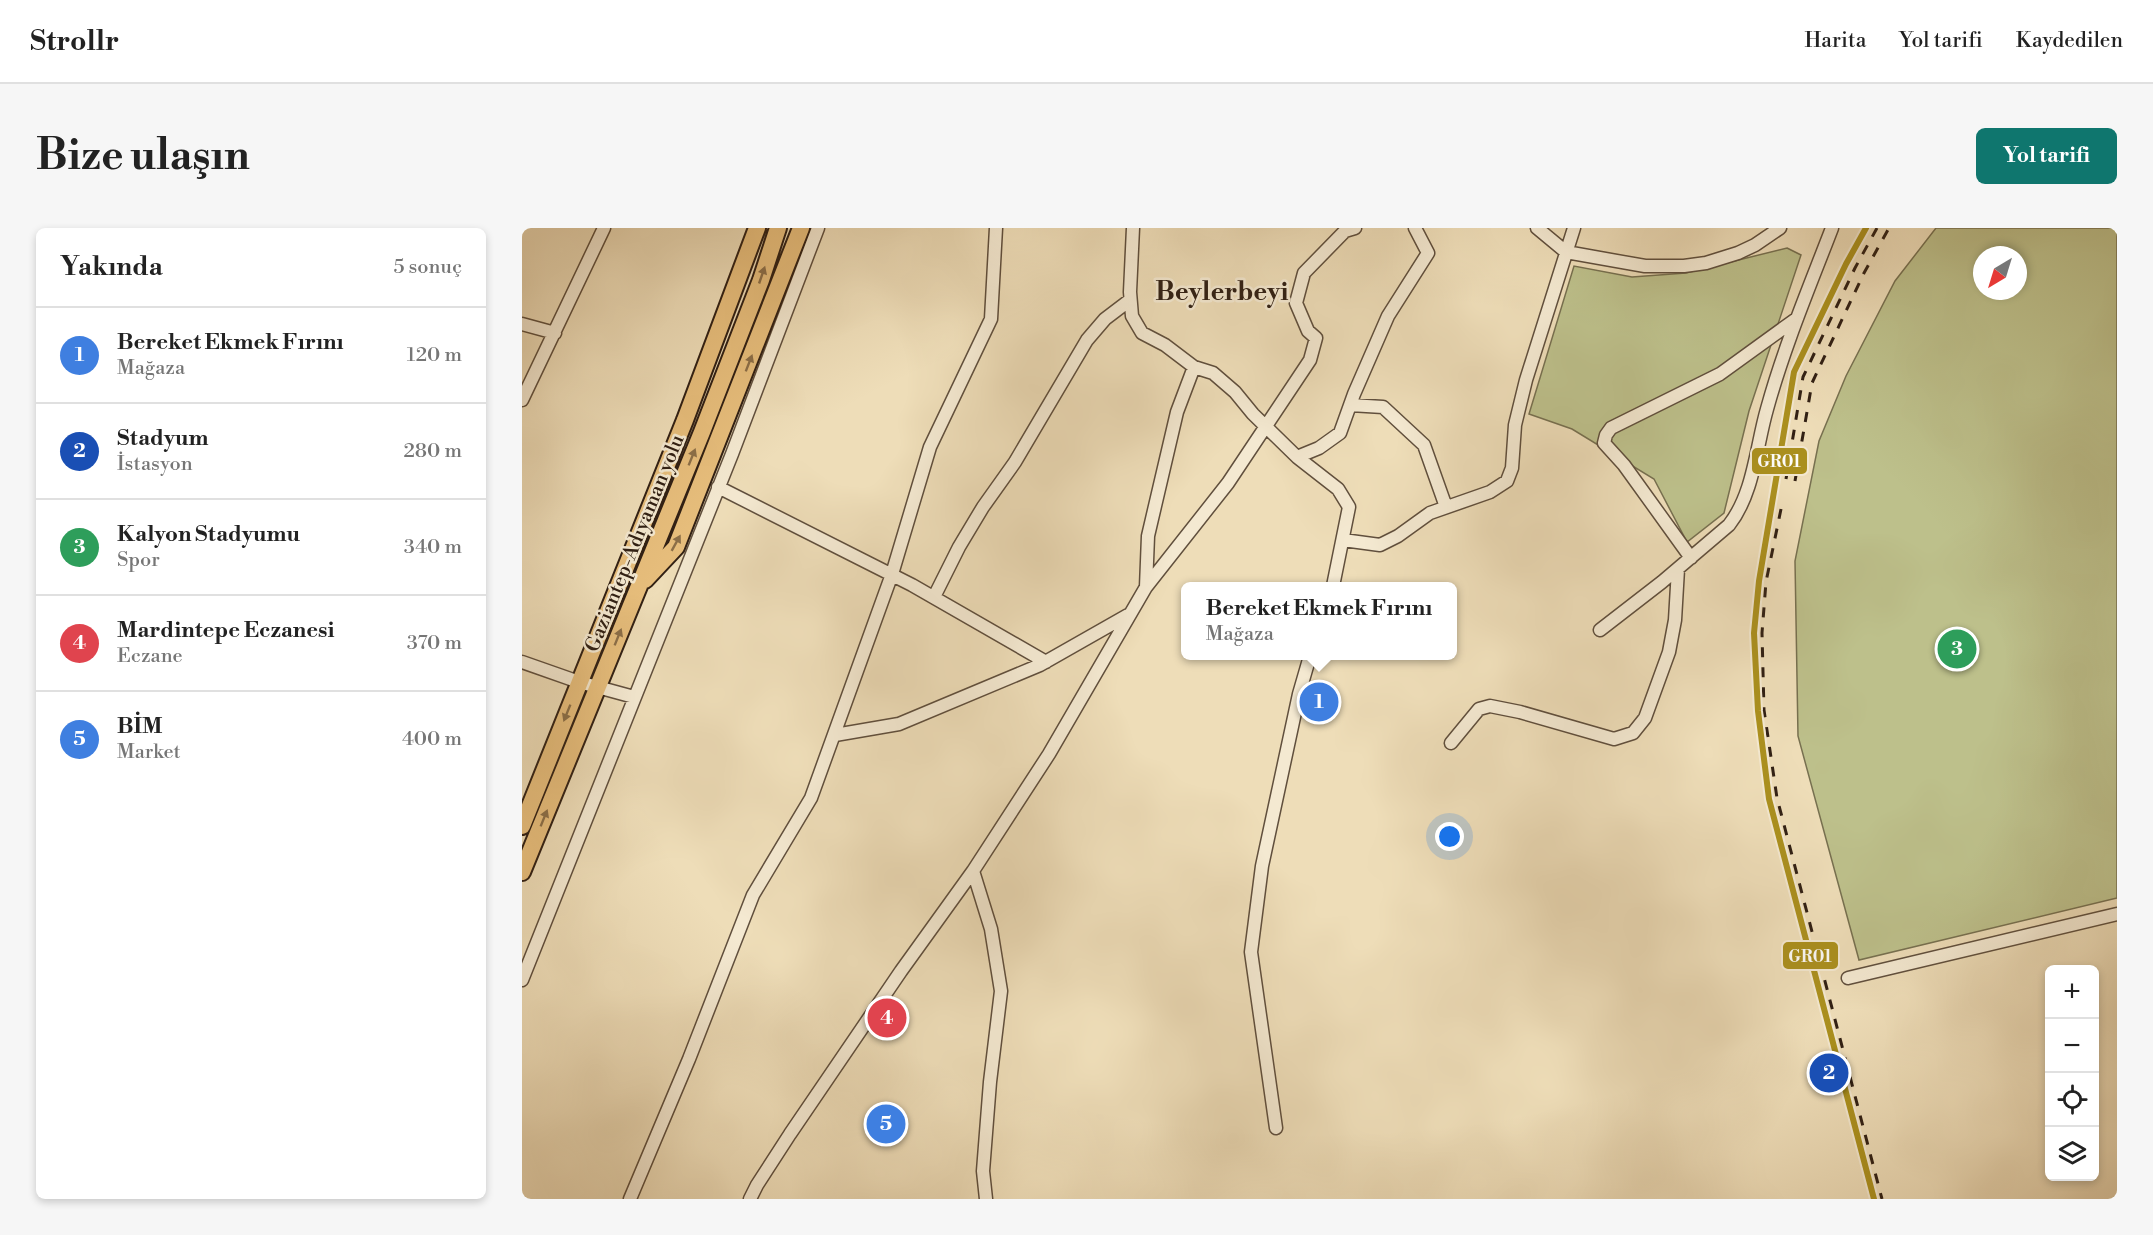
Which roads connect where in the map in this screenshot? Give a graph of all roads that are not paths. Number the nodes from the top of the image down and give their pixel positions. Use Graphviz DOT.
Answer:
graph roads {
  1 [pos="604,228"];
  2 [pos="745,228"];
  3 [pos="757,228"];
  4 [pos="778,228"];
  5 [pos="801,228"];
  6 [pos="818,228"];
  7 [pos="996,228"];
  8 [pos="1132,228"];
  9 [pos="1355,228"];
  10 [pos="1415,228"];
  11 [pos="1537,228"];
  12 [pos="1574,228"];
  13 [pos="1780,228"];
  14 [pos="1832,228"];
  15 [pos="1566,252"];
  16 [pos="1130,300"];
  17 [pos="1797,319"];
  18 [pos="522,324"];
  19 [pos="555,333"];
  20 [pos="1194,366"];
  21 [pos="522,400"];
  22 [pos="1350,405"];
  23 [pos="1266,428"];
  24 [pos="1297,457"];
  25 [pos="718,487"];
  26 [pos="1446,507"];
  27 [pos="1343,540"];
  28 [pos="1691,558"];
  29 [pos="1678,569"];
  30 [pos="891,574"];
  31 [pos="1334,582"];
  32 [pos="638,587"];
  33 [pos="1146,587"];
  34 [pos="616,591"];
  35 [pos="934,597"];
  36 [pos="1129,614"];
  37 [pos="1600,630"];
  38 [pos="1309,660"];
  39 [pos="522,662"];
  40 [pos="1046,662"];
  41 [pos="579,682"];
  42 [pos="598,687"];
  43 [pos="634,697"];
  44 [pos="834,735"];
  45 [pos="1451,742"];
  46 [pos="522,826"];
  47 [pos="972,871"];
  48 [pos="522,872"];
  49 [pos="2117,914"];
  50 [pos="1848,978"];
  51 [pos="522,980"];
  52 [pos="1276,1128"];
  53 [pos="630,1199"];
  54 [pos="750,1199"];
  55 [pos="986,1199"];
  1 -- 19 [label="street"];
  2 -- 34 [label="highway"];
  3 -- 34 [label="highway, Gaziantep-Adıyaman yolu"];
  32 -- 4 [label="highway, Gaziantep-Adıyaman yolu, one-way"];
  32 -- 5 [label="highway, one-way"];
  6 -- 25 [label="street"];
  7 -- 30 [label="street"];
  8 -- 16 [label="street"];
  9 -- 23 [label="street"];
  10 -- 22 [label="street"];
  11 -- 15 [label="street"];
  12 -- 15 [label="street"];
  13 -- 15 [label="street"];
  14 -- 17 [label="street"];
  15 -- 26 [label="street"];
  16 -- 20 [label="street"];
  16 -- 35 [label="street"];
  17 -- 28 [label="street"];
  17 -- 28 [label="street"];
  18 -- 19 [label="street"];
  19 -- 21 [label="street"];
  20 -- 23 [label="street"];
  20 -- 33 [label="street"];
  22 -- 24 [label="street"];
  22 -- 26 [label="street"];
  23 -- 24 [label="street"];
  23 -- 33 [label="street"];
  24 -- 27 [label="street"];
  25 -- 30 [label="street"];
  25 -- 43 [label="street"];
  26 -- 27 [label="street"];
  27 -- 31 [label="street"];
  28 -- 29 [label="street"];
  29 -- 37 [label="street"];
  29 -- 45 [label="street"];
  30 -- 35 [label="street"];
  30 -- 44 [label="street"];
  42 -- 32 [label="highway, Gaziantep-Adıyaman yolu, one-way"];
  33 -- 36 [label="street"];
  34 -- 41 [label="highway, Gaziantep-Adıyaman yolu"];
  35 -- 40 [label="street"];
  36 -- 40 [label="street"];
  36 -- 47 [label="street"];
  38 -- 52 [label="street"];
  39 -- 41 [label="street"];
  40 -- 44 [label="street"];
  41 -- 42 [label="street"];
  41 -- 46 [label="highway, Gaziantep-Adıyaman yolu, one-way"];
  42 -- 43 [label="street"];
  48 -- 42 [label="highway, Gaziantep-Adıyaman yolu, one-way"];
  43 -- 51 [label="street"];
  44 -- 53 [label="street"];
  47 -- 54 [label="street"];
  47 -- 55 [label="street"];
  49 -- 50 [label="street"];
}
